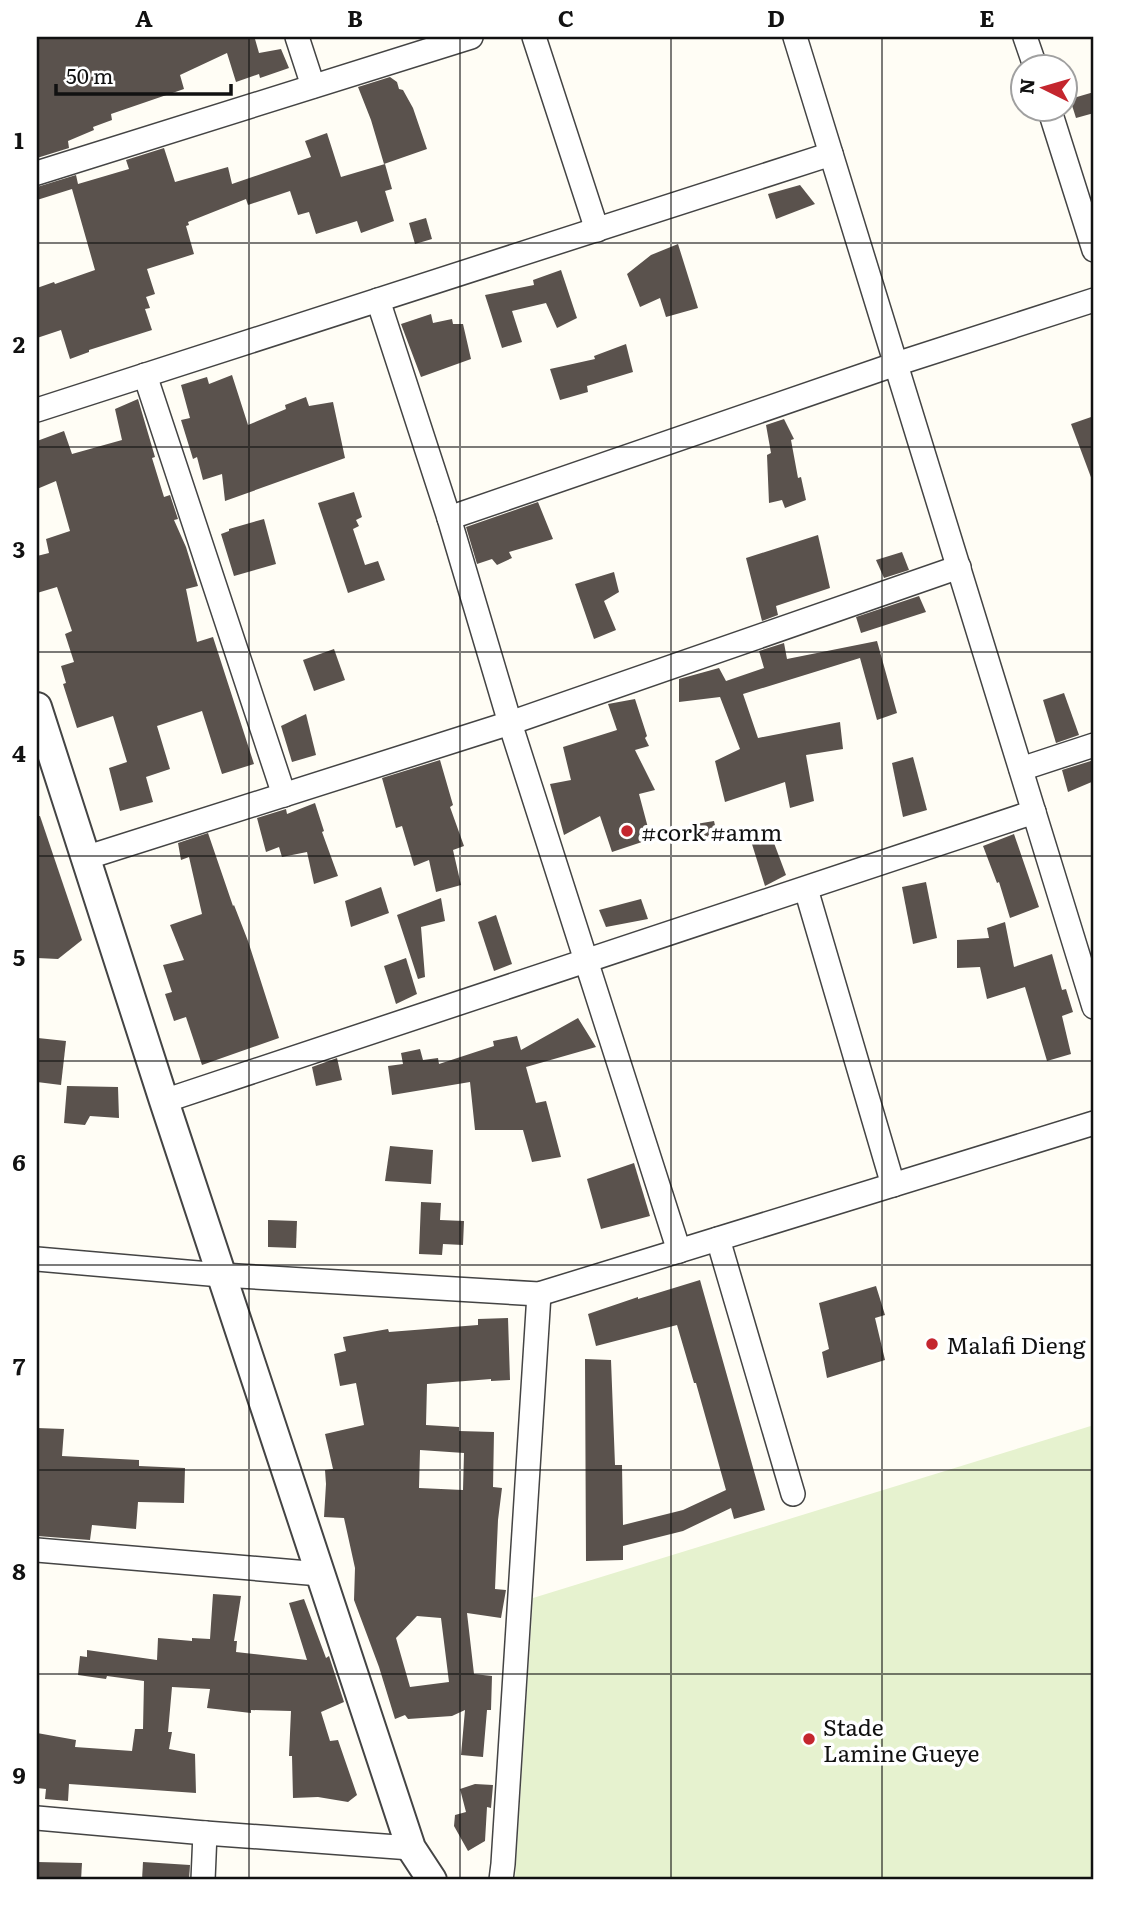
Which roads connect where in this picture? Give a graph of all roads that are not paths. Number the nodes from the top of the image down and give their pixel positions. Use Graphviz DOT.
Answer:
graph roads {
  1 [pos="297,37"];
  2 [pos="471,37"];
  3 [pos="534,37"];
  4 [pos="795,37"];
  5 [pos="313,86"];
  6 [pos="1053,122"];
  7 [pos="831,155"];
  8 [pos="37,173"];
  9 [pos="597,230"];
  10 [pos="1094,250"];
  11 [pos="378,300"];
  12 [pos="1094,300"];
  13 [pos="896,364"];
  14 [pos="145,375"];
  15 [pos="37,410"];
  16 [pos="449,518"];
  17 [pos="958,568"];
  18 [pos="37,707"];
  19 [pos="510,723"];
  20 [pos="1094,745"];
  21 [pos="1021,769"];
  22 [pos="284,795"];
  23 [pos="1034,812"];
  24 [pos="85,858"];
  25 [pos="806,889"];
  26 [pos="587,961"];
  27 [pos="1094,1007"];
  28 [pos="164,1101"];
  29 [pos="1094,1123"];
  30 [pos="893,1185"];
  31 [pos="718,1239"];
  32 [pos="679,1251"];
  33 [pos="37,1259"];
  34 [pos="221,1275"];
  35 [pos="539,1294"];
  36 [pos="793,1494"];
  37 [pos="37,1550"];
  38 [pos="320,1574"];
  39 [pos="37,1818"];
  40 [pos="205,1833"];
  41 [pos="411,1848"];
  42 [pos="203,1880"];
  43 [pos="432,1880"];
  44 [pos="500,1880"];
  1 -- 5 [label="street"];
  2 -- 5 [label="street"];
  3 -- 9 [label="street"];
  4 -- 7 [label="street"];
  5 -- 8 [label="street"];
  6 -- 10 [label="street"];
  7 -- 9 [label="street"];
  7 -- 13 [label="street"];
  9 -- 11 [label="street"];
  11 -- 14 [label="street"];
  11 -- 16 [label="street"];
  12 -- 13 [label="street"];
  13 -- 16 [label="street"];
  13 -- 17 [label="street"];
  14 -- 15 [label="street"];
  14 -- 22 [label="street"];
  16 -- 19 [label="street"];
  17 -- 19 [label="street"];
  17 -- 21 [label="street"];
  18 -- 24 [label="street"];
  19 -- 22 [label="street"];
  19 -- 26 [label="street"];
  20 -- 21 [label="street"];
  21 -- 23 [label="street"];
  22 -- 24 [label="street"];
  23 -- 25 [label="street"];
  23 -- 27 [label="street"];
  24 -- 28 [label="street"];
  25 -- 26 [label="street"];
  25 -- 30 [label="street"];
  26 -- 28 [label="street"];
  26 -- 32 [label="street"];
  28 -- 34 [label="street"];
  29 -- 30 [label="street"];
  30 -- 31 [label="street"];
  31 -- 32 [label="street"];
  31 -- 36 [label="street"];
  32 -- 35 [label="street"];
  33 -- 34 [label="street"];
  34 -- 35 [label="street"];
  34 -- 38 [label="street"];
  35 -- 44 [label="street"];
  37 -- 38 [label="street"];
  38 -- 41 [label="street"];
  39 -- 40 [label="street"];
  40 -- 41 [label="street"];
  40 -- 42 [label="street"];
  41 -- 43 [label="street"];
}
